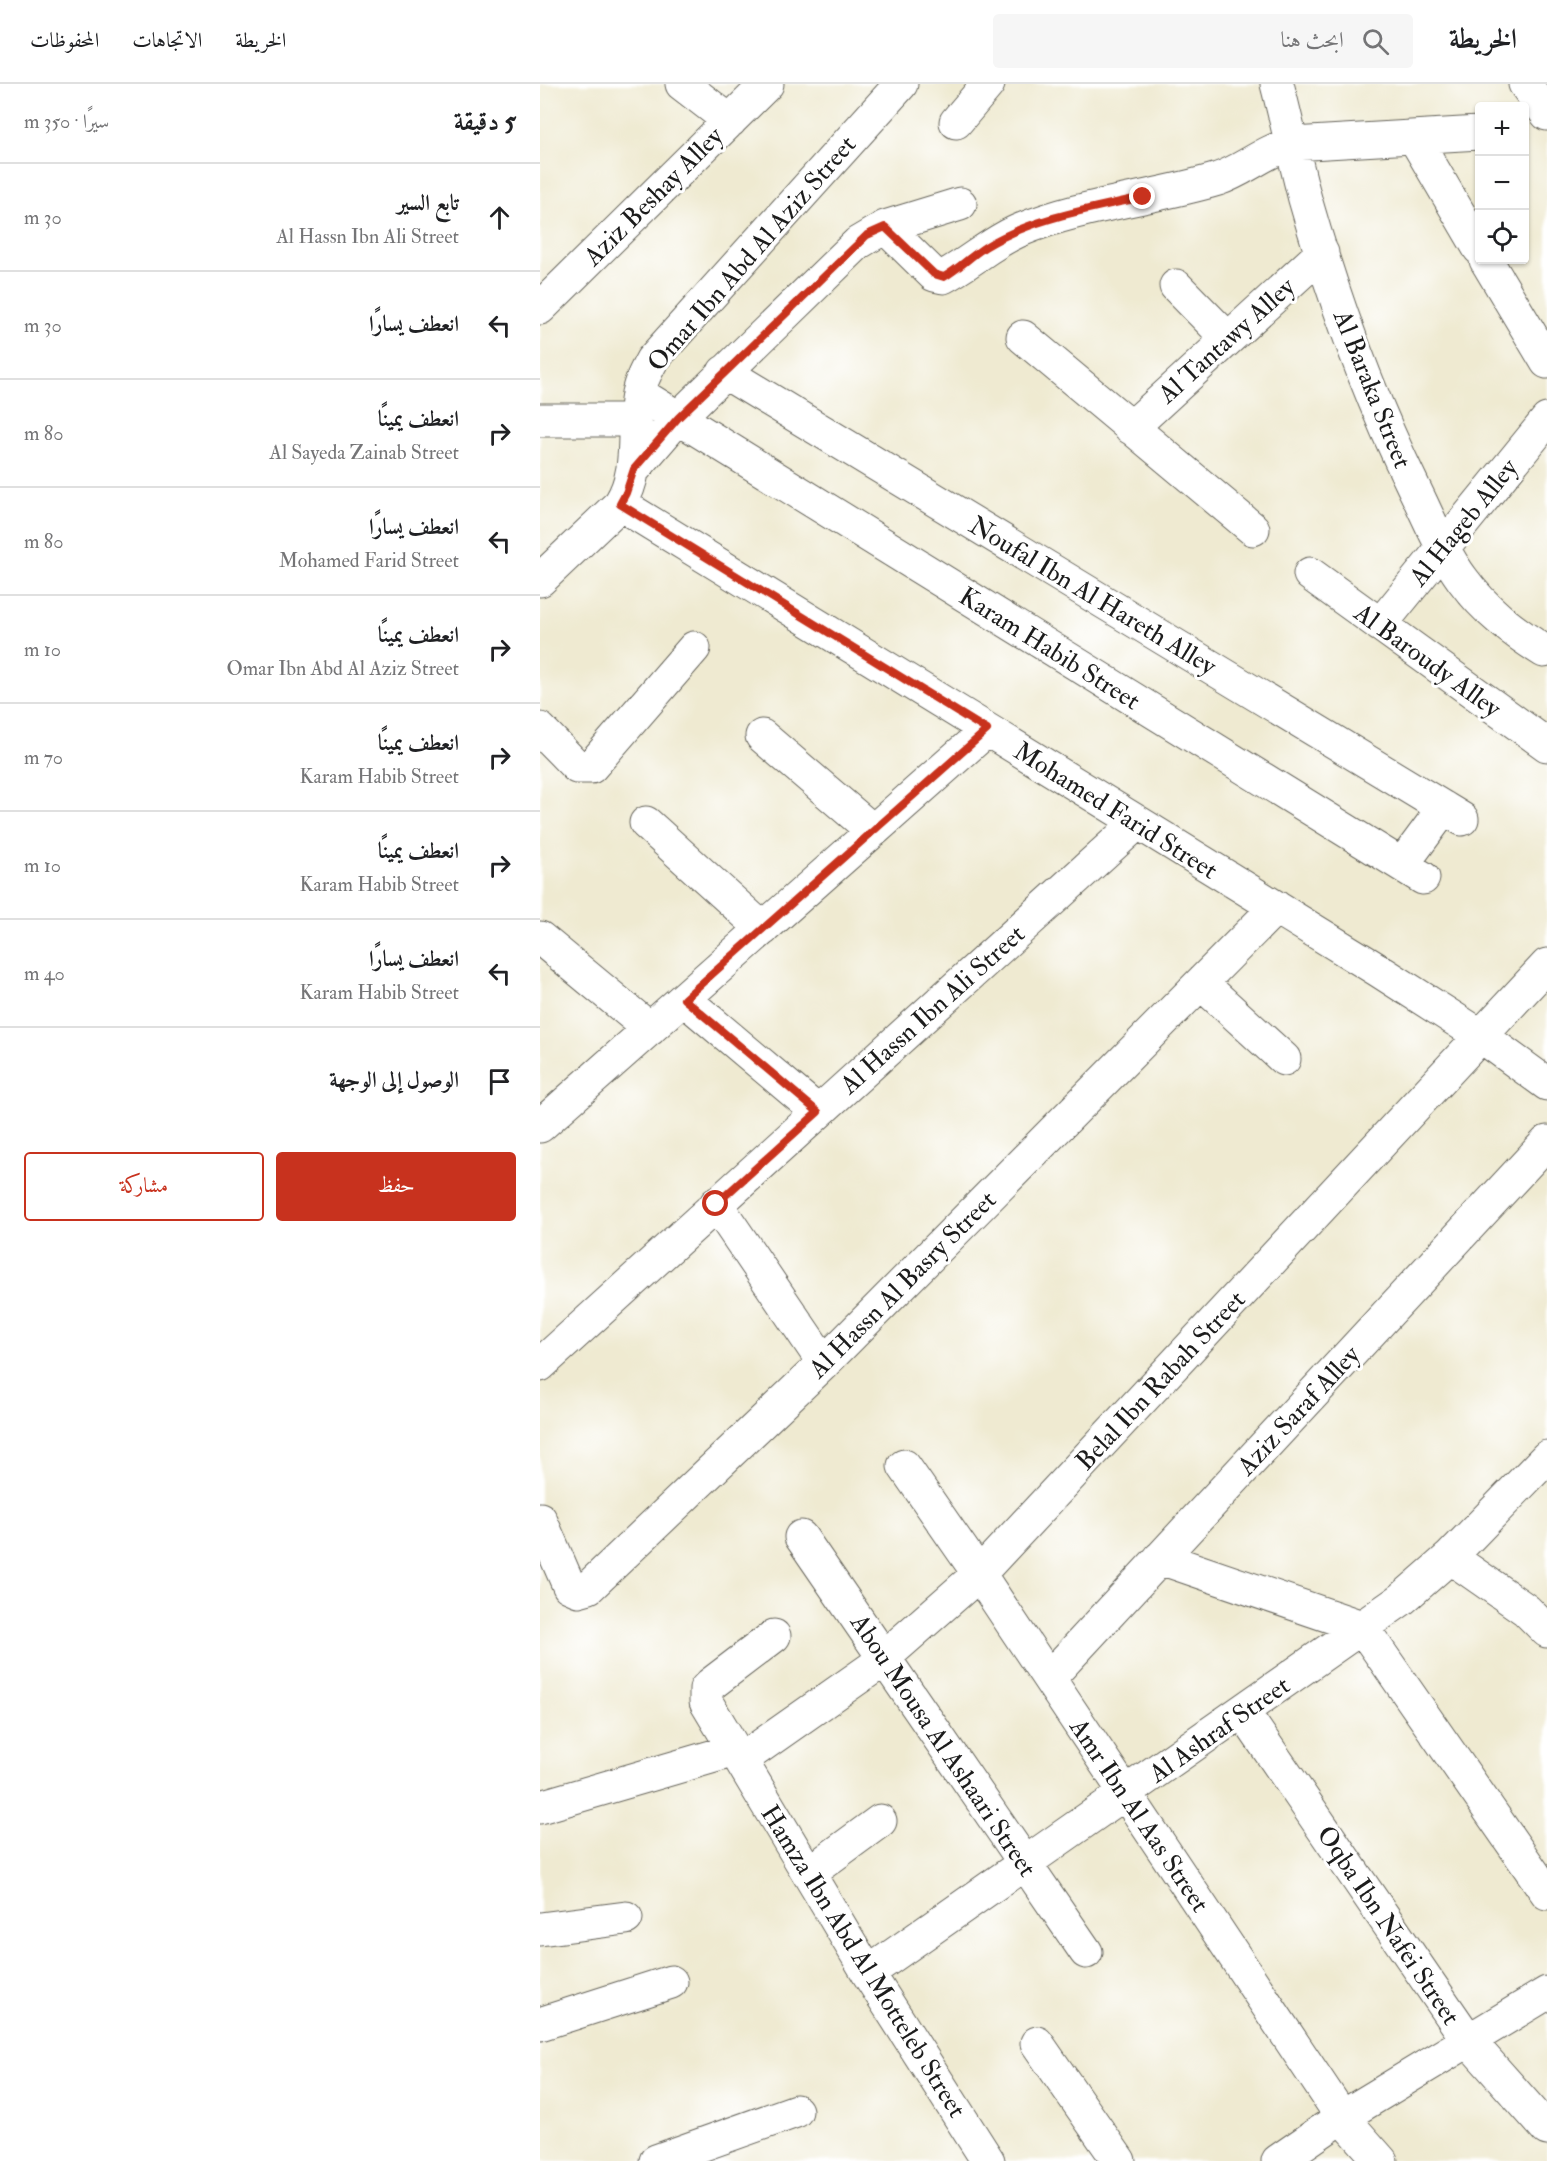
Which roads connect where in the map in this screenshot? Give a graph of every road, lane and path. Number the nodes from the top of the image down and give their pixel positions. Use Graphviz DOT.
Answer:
graph roads {
  1 [pos="682,84"];
  2 [pos="767,84"];
  3 [pos="901,84"];
  4 [pos="988,84"];
  5 [pos="1277,84"];
  6 [pos="1525,84"];
  7 [pos="1547,114"];
  8 [pos="730,121"];
  9 [pos="956,122"];
  10 [pos="1547,128"];
  11 [pos="1529,129"];
  12 [pos="1475,133"];
  13 [pos="1414,137"];
  14 [pos="1293,144"];
  15 [pos="960,204"];
  16 [pos="885,227"];
  17 [pos="1475,241"];
  18 [pos="1322,253"];
  19 [pos="1488,264"];
  20 [pos="1176,286"];
  21 [pos="540,308"];
  22 [pos="1023,337"];
  23 [pos="1228,339"];
  24 [pos="1547,362"];
  25 [pos="724,372"];
  26 [pos="636,407"];
  27 [pos="678,418"];
  28 [pos="540,420"];
  29 [pos="1547,420"];
  30 [pos="1131,428"];
  31 [pos="634,469"];
  32 [pos="620,504"];
  33 [pos="1253,529"];
  34 [pos="1443,548"];
  35 [pos="1310,574"];
  36 [pos="540,580"];
  37 [pos="1380,625"];
  38 [pos="694,648"];
  39 [pos="1544,651"];
  40 [pos="540,729"];
  41 [pos="987,730"];
  42 [pos="762,736"];
  43 [pos="1547,745"];
  44 [pos="646,823"];
  45 [pos="1137,823"];
  46 [pos="873,831"];
  47 [pos="1412,872"];
  48 [pos="1276,908"];
  49 [pos="763,929"];
  50 [pos="540,938"];
  51 [pos="1547,965"];
  52 [pos="1201,983"];
  53 [pos="684,999"];
  54 [pos="650,1029"];
  55 [pos="1481,1036"];
  56 [pos="1284,1059"];
  57 [pos="1547,1084"];
  58 [pos="818,1112"];
  59 [pos="540,1126"];
  60 [pos="1547,1142"];
  61 [pos="716,1204"];
  62 [pos="824,1363"];
  63 [pos="540,1365"];
  64 [pos="1547,1457"];
  65 [pos="904,1466"];
  66 [pos="540,1519"];
  67 [pos="801,1537"];
  68 [pos="1450,1557"];
  69 [pos="1160,1558"];
  70 [pos="979,1574"];
  71 [pos="1362,1627"];
  72 [pos="1547,1631"];
  73 [pos="774,1636"];
  74 [pos="884,1658"];
  75 [pos="1049,1678"];
  76 [pos="1243,1712"];
  77 [pos="738,1755"];
  78 [pos="1126,1794"];
  79 [pos="540,1808"];
  80 [pos="880,1821"];
  81 [pos="1026,1864"];
  82 [pos="809,1874"];
  83 [pos="1547,1893"];
  84 [pos="626,1918"];
  85 [pos="540,1929"];
  86 [pos="1086,1952"];
  87 [pos="868,1973"];
  88 [pos="671,1982"];
  89 [pos="1547,1993"];
  90 [pos="540,2024"];
  91 [pos="1468,2040"];
  92 [pos="1037,2043"];
  93 [pos="796,2111"];
  94 [pos="1342,2117"];
  95 [pos="1547,2129"];
  96 [pos="656,2161"];
  97 [pos="987,2161"];
  98 [pos="1119,2161"];
  99 [pos="1278,2161"];
  100 [pos="1381,2161"];
  1 -- 8 [label="street"];
  2 -- 8 [label="street, Aziz Beshay Alley"];
  3 -- 26 [label="street, Omar Ibn Abd Al Aziz Street"];
  4 -- 9 [label="street"];
  5 -- 14 [label="street, Al Baraka Street"];
  6 -- 7 [label="street"];
  8 -- 21 [label="street, Aziz Beshay Alley"];
  10 -- 11 [label="street"];
  12 -- 13 [label="street"];
  13 -- 14 [label="street"];
  13 -- 17 [label="street"];
  14 -- 16 [label="street"];
  14 -- 18 [label="street, Al Baraka Street"];
  15 -- 16 [label="street"];
  16 -- 25 [label="street"];
  18 -- 23 [label="street, Al Tantawy Alley"];
  18 -- 34 [label="street, Al Baraka Street"];
  19 -- 24 [label="street"];
  20 -- 23 [label="street"];
  22 -- 30 [label="street"];
  23 -- 30 [label="street, Al Tantawy Alley"];
  25 -- 27 [label="street"];
  25 -- 47 [label="street, Noufal Ibn Al Hareth Alley"];
  26 -- 27 [label="street, Karam Habib Street"];
  26 -- 28 [label="street"];
  26 -- 31 [label="street, Omar Ibn Abd Al Aziz Street"];
  27 -- 31 [label="street"];
  27 -- 47 [label="street, Karam Habib Street"];
  29 -- 34 [label="street, Al Hageb Alley"];
  30 -- 33 [label="street"];
  31 -- 32 [label="street, Omar Ibn Abd Al Aziz Street"];
  32 -- 36 [label="street, Omar Ibn Abd Al Aziz Street"];
  32 -- 41 [label="street, Mohamed Farid Street"];
  34 -- 37 [label="street, Al Hageb Alley"];
  34 -- 39 [label="street, Al Baraka Street"];
  35 -- 37 [label="street, Al Baroudy Alley"];
  37 -- 43 [label="street, Al Baroudy Alley"];
  38 -- 40 [label="street"];
  41 -- 45 [label="street, Mohamed Farid Street"];
  41 -- 46 [label="street"];
  42 -- 46 [label="street"];
  44 -- 49 [label="street"];
  45 -- 48 [label="street, Mohamed Farid Street"];
  45 -- 58 [label="street, Al Hassn Ibn Ali Street"];
  46 -- 49 [label="street"];
  48 -- 52 [label="street, Al Hassn Al Basry Street"];
  48 -- 55 [label="street, Mohamed Farid Street"];
  49 -- 53 [label="street"];
  50 -- 54 [label="street"];
  51 -- 55 [label="street, Belal Ibn Rabah Street"];
  52 -- 56 [label="street"];
  52 -- 62 [label="street, Al Hassn Al Basry Street"];
  53 -- 54 [label="street"];
  53 -- 58 [label="street"];
  54 -- 59 [label="street"];
  55 -- 57 [label="street, Mohamed Farid Street"];
  55 -- 70 [label="street, Belal Ibn Rabah Street"];
  58 -- 61 [label="street, Al Hassn Ibn Ali Street"];
  60 -- 69 [label="street, Aziz Saraf Alley"];
  61 -- 62 [label="street"];
  61 -- 63 [label="street, Al Hassn Ibn Ali Street"];
  62 -- 66 [label="street, Al Hassn Al Basry Street"];
  64 -- 68 [label="street, Al Ashraf Street"];
  65 -- 70 [label="street, Amr Ibn Al Aas Street"];
  67 -- 74 [label="street, Abou Mousa Al Ashaari Street"];
  68 -- 71 [label="street, Al Ashraf Street"];
  68 -- 72 [label="street"];
  69 -- 71 [label="street"];
  69 -- 75 [label="street, Aziz Saraf Alley"];
  70 -- 74 [label="street, Belal Ibn Rabah Street"];
  70 -- 75 [label="street, Amr Ibn Al Aas Street"];
  71 -- 76 [label="street, Al Ashraf Street"];
  71 -- 83 [label="street"];
  73 -- 77 [label="street, Hamza Ibn Abd Al Motteleb Street"];
  74 -- 77 [label="street, Belal Ibn Rabah Street"];
  74 -- 81 [label="street, Abou Mousa Al Ashaari Street"];
  75 -- 78 [label="street, Amr Ibn Al Aas Street"];
  76 -- 78 [label="street, Al Ashraf Street"];
  76 -- 91 [label="street, Oqba Ibn Nafei Street"];
  77 -- 79 [label="street, Belal Ibn Rabah Street"];
  77 -- 82 [label="street, Hamza Ibn Abd Al Motteleb Street"];
  78 -- 81 [label="street, Al Ashraf Street"];
  78 -- 94 [label="street, Amr Ibn Al Aas Street"];
  80 -- 82 [label="street"];
  81 -- 86 [label="street, Abou Mousa Al Ashaari Street"];
  81 -- 87 [label="street, Al Ashraf Street"];
  82 -- 87 [label="street, Hamza Ibn Abd Al Motteleb Street"];
  84 -- 85 [label="street"];
  87 -- 97 [label="street, Hamza Ibn Abd Al Motteleb Street"];
  88 -- 90 [label="street"];
  89 -- 91 [label="street"];
  91 -- 94 [label="street"];
  91 -- 95 [label="street, Oqba Ibn Nafei Street"];
  92 -- 98 [label="street"];
  93 -- 96 [label="street"];
  94 -- 99 [label="street"];
  94 -- 100 [label="street, Amr Ibn Al Aas Street"];
}
